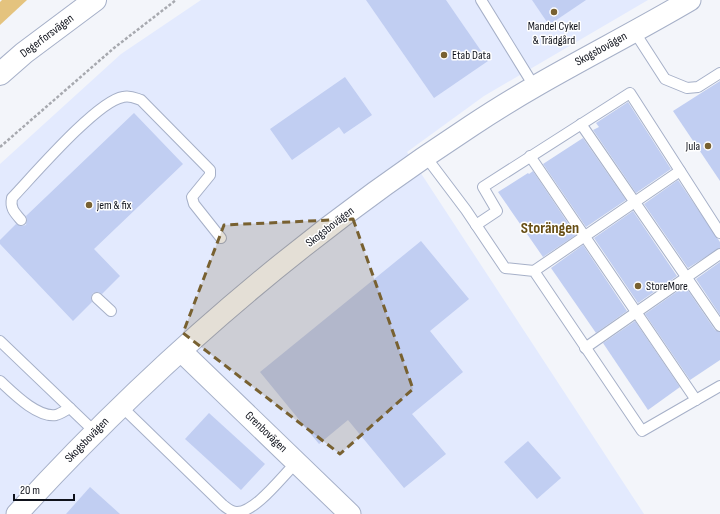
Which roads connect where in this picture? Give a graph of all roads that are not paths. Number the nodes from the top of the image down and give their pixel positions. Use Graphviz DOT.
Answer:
graph roads {
  1 [pos="95,0"];
  2 [pos="481,0"];
  3 [pos="690,0"];
  4 [pos="669,5"];
  5 [pos="634,31"];
  6 [pos="720,73"];
  7 [pos="0,74"];
  8 [pos="534,86"];
  9 [pos="582,124"];
  10 [pos="530,156"];
  11 [pos="426,157"];
  12 [pos="680,171"];
  13 [pos="635,202"];
  14 [pos="21,220"];
  15 [pos="476,225"];
  16 [pos="720,233"];
  17 [pos="585,236"];
  18 [pos="221,238"];
  19 [pos="720,254"];
  20 [pos="534,271"];
  21 [pos="687,277"];
  22 [pos="97,298"];
  23 [pos="111,311"];
  24 [pos="636,312"];
  25 [pos="720,326"];
  26 [pos="0,341"];
  27 [pos="585,348"];
  28 [pos="182,351"];
  29 [pos="0,381"];
  30 [pos="720,386"];
  31 [pos="696,400"];
  32 [pos="121,406"];
  33 [pos="70,408"];
  34 [pos="95,432"];
  35 [pos="297,462"];
  36 [pos="17,514"];
  37 [pos="350,514"];
  1 -- 7 [label="main road, Degerforsvägen"];
  2 -- 8 [label="lane"];
  3 -- 4 [label="street, Skogsbovägen"];
  4 -- 5 [label="street, Skogsbovägen"];
  5 -- 6 [label="lane"];
  5 -- 8 [label="street, Skogsbovägen"];
  8 -- 11 [label="street, Skogsbovägen"];
  9 -- 10 [label="lane"];
  9 -- 12 [label="lane"];
  9 -- 13 [label="lane"];
  10 -- 15 [label="lane"];
  10 -- 17 [label="lane"];
  11 -- 15 [label="lane"];
  11 -- 28 [label="street, Skogsbovägen"];
  12 -- 13 [label="lane"];
  12 -- 16 [label="lane"];
  13 -- 17 [label="lane"];
  13 -- 21 [label="lane"];
  14 -- 18 [label="lane"];
  15 -- 20 [label="lane"];
  17 -- 20 [label="lane"];
  17 -- 24 [label="lane"];
  19 -- 21 [label="lane"];
  20 -- 27 [label="lane"];
  21 -- 24 [label="lane"];
  21 -- 25 [label="lane"];
  22 -- 23 [label="lane"];
  24 -- 27 [label="lane"];
  24 -- 31 [label="lane"];
  26 -- 33 [label="lane"];
  27 -- 31 [label="lane"];
  28 -- 32 [label="street, Skogsbovägen"];
  28 -- 35 [label="street, Grenbovägen"];
  29 -- 33 [label="lane"];
  30 -- 31 [label="lane"];
  32 -- 34 [label="street, Skogsbovägen"];
  32 -- 35 [label="lane"];
  33 -- 34 [label="lane"];
  34 -- 36 [label="street, Skogsbovägen"];
  35 -- 37 [label="street, Grenbovägen"];
}
